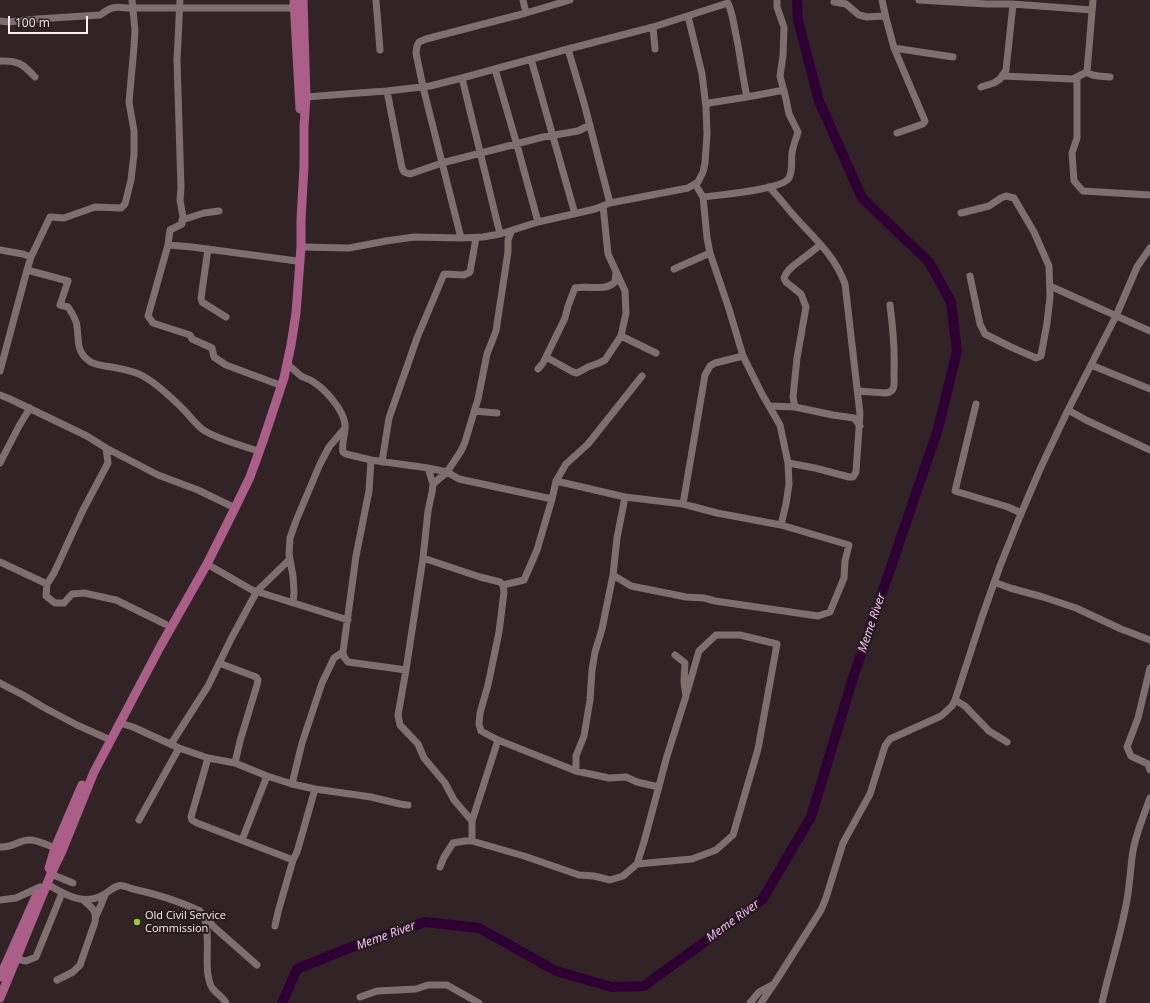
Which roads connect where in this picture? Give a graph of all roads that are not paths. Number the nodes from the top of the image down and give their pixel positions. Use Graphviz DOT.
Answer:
graph roads {
  1 [pos="132,0"];
  2 [pos="180,0"];
  3 [pos="303,0"];
  4 [pos="376,0"];
  5 [pos="523,0"];
  6 [pos="570,0"];
  7 [pos="777,0"];
  8 [pos="882,0"];
  9 [pos="919,0"];
  10 [pos="1093,0"];
  11 [pos="834,2"];
  12 [pos="294,4"];
  13 [pos="1013,4"];
  14 [pos="133,8"];
  15 [pos="179,8"];
  16 [pos="1092,10"];
  17 [pos="526,13"];
  18 [pos="688,16"];
  19 [pos="886,18"];
  20 [pos="0,21"];
  21 [pos="653,28"];
  22 [pos="655,48"];
  23 [pos="894,48"];
  24 [pos="568,49"];
  25 [pos="380,50"];
  26 [pos="953,57"];
  27 [pos="531,59"];
  28 [pos="0,61"];
  29 [pos="495,69"];
  30 [pos="1087,72"];
  31 [pos="1003,76"];
  32 [pos="35,77"];
  33 [pos="1110,77"];
  34 [pos="462,78"];
  35 [pos="1077,78"];
  36 [pos="423,87"];
  37 [pos="981,87"];
  38 [pos="784,90"];
  39 [pos="387,91"];
  40 [pos="747,97"];
  41 [pos="303,98"];
  42 [pos="706,105"];
  43 [pos="590,125"];
  44 [pos="897,133"];
  45 [pos="553,136"];
  46 [pos="517,145"];
  47 [pos="481,154"];
  48 [pos="442,163"];
  49 [pos="694,184"];
  50 [pos="770,187"];
  51 [pos="1150,195"];
  52 [pos="703,197"];
  53 [pos="606,204"];
  54 [pos="219,212"];
  55 [pos="961,213"];
  56 [pos="575,214"];
  57 [pos="182,220"];
  58 [pos="538,222"];
  59 [pos="510,232"];
  60 [pos="500,234"];
  61 [pos="461,238"];
  62 [pos="476,238"];
  63 [pos="168,245"];
  64 [pos="820,245"];
  65 [pos="301,247"];
  66 [pos="1150,248"];
  67 [pos="208,249"];
  68 [pos="0,250"];
  69 [pos="710,253"];
  70 [pos="31,257"];
  71 [pos="297,261"];
  72 [pos="27,270"];
  73 [pos="674,270"];
  74 [pos="616,272"];
  75 [pos="970,276"];
  76 [pos="1050,286"];
  77 [pos="890,305"];
  78 [pos="1116,316"];
  79 [pos="226,317"];
  80 [pos="1150,331"];
  81 [pos="621,336"];
  82 [pos="656,354"];
  83 [pos="743,356"];
  84 [pos="546,357"];
  85 [pos="287,364"];
  86 [pos="1091,365"];
  87 [pos="538,369"];
  88 [pos="0,371"];
  89 [pos="642,376"];
  90 [pos="277,384"];
  91 [pos="1150,389"];
  92 [pos="858,391"];
  93 [pos="0,395"];
  94 [pos="976,404"];
  95 [pos="769,406"];
  96 [pos="795,407"];
  97 [pos="30,408"];
  98 [pos="1068,410"];
  99 [pos="474,411"];
  100 [pos="497,413"];
  101 [pos="857,416"];
  102 [pos="345,428"];
  103 [pos="106,448"];
  104 [pos="255,450"];
  105 [pos="1150,450"];
  106 [pos="371,460"];
  107 [pos="0,462"];
  108 [pos="382,462"];
  109 [pos="788,463"];
  110 [pos="428,468"];
  111 [pos="447,472"];
  112 [pos="556,481"];
  113 [pos="433,484"];
  114 [pos="625,497"];
  115 [pos="552,499"];
  116 [pos="683,504"];
  117 [pos="231,506"];
  118 [pos="1021,513"];
  119 [pos="781,525"];
  120 [pos="423,558"];
  121 [pos="290,559"];
  122 [pos="0,562"];
  123 [pos="207,564"];
  124 [pos="613,575"];
  125 [pos="994,582"];
  126 [pos="47,584"];
  127 [pos="503,585"];
  128 [pos="257,591"];
  129 [pos="293,603"];
  130 [pos="348,620"];
  131 [pos="165,624"];
  132 [pos="1150,640"];
  133 [pos="343,652"];
  134 [pos="675,654"];
  135 [pos="219,662"];
  136 [pos="1150,668"];
  137 [pos="406,670"];
  138 [pos="0,683"];
  139 [pos="686,696"];
  140 [pos="955,700"];
  141 [pos="120,723"];
  142 [pos="106,738"];
  143 [pos="498,740"];
  144 [pos="1007,742"];
  145 [pos="171,744"];
  146 [pos="179,748"];
  147 [pos="208,758"];
  148 [pos="234,763"];
  149 [pos="1150,770"];
  150 [pos="576,771"];
  151 [pos="267,776"];
  152 [pos="292,784"];
  153 [pos="659,787"];
  154 [pos="315,788"];
  155 [pos="1150,798"];
  156 [pos="408,805"];
  157 [pos="139,820"];
  158 [pos="472,821"];
  159 [pos="242,840"];
  160 [pos="472,841"];
  161 [pos="0,847"];
  162 [pos="55,848"];
  163 [pos="293,860"];
  164 [pos="637,864"];
  165 [pos="440,867"];
  166 [pos="51,874"];
  167 [pos="73,883"];
  168 [pos="44,886"];
  169 [pos="62,893"];
  170 [pos="105,895"];
  171 [pos="0,900"];
  172 [pos="84,900"];
  173 [pos="96,916"];
  174 [pos="204,916"];
  175 [pos="275,926"];
  176 [pos="8,959"];
  177 [pos="257,965"];
  178 [pos="0,977"];
  179 [pos="57,980"];
  180 [pos="774,984"];
  181 [pos="360,997"];
  182 [pos="0,998"];
  183 [pos="226,1003"];
  184 [pos="479,1003"];
  185 [pos="750,1003"];
  186 [pos="761,1003"];
  187 [pos="1102,1003"];
  1 -- 14 [label="street"];
  2 -- 15 [label="street"];
  3 -- 41 [label="main road"];
  4 -- 25 [label="street"];
  5 -- 17 [label="street"];
  6 -- 17 [label="street"];
  7 -- 38 [label="street"];
  8 -- 19 [label="street"];
  9 -- 13 [label="street"];
  10 -- 16 [label="street"];
  11 -- 19 [label="street"];
  12 -- 15 [label="street"];
  12 -- 41 [label="main road"];
  13 -- 16 [label="street"];
  13 -- 31 [label="street"];
  14 -- 15 [label="street"];
  14 -- 20 [label="street"];
  14 -- 70 [label="street"];
  15 -- 57 [label="street"];
  16 -- 30 [label="street"];
  17 -- 36 [label="street"];
  18 -- 21 [label="street"];
  18 -- 40 [label="street"];
  18 -- 42 [label="street"];
  19 -- 23 [label="street"];
  21 -- 22 [label="street"];
  21 -- 24 [label="street"];
  23 -- 26 [label="street"];
  23 -- 44 [label="street"];
  24 -- 27 [label="street"];
  24 -- 43 [label="street"];
  27 -- 29 [label="street"];
  27 -- 45 [label="street"];
  28 -- 32 [label="street"];
  29 -- 34 [label="street"];
  29 -- 46 [label="street"];
  30 -- 33 [label="street"];
  30 -- 35 [label="street"];
  31 -- 35 [label="street"];
  31 -- 37 [label="street"];
  34 -- 36 [label="street"];
  34 -- 47 [label="street"];
  35 -- 51 [label="street"];
  36 -- 39 [label="street"];
  36 -- 48 [label="street"];
  38 -- 40 [label="street"];
  38 -- 50 [label="street"];
  39 -- 41 [label="street"];
  39 -- 48 [label="street"];
  40 -- 42 [label="street"];
  41 -- 65 [label="main road"];
  41 -- 71 [label="main road"];
  42 -- 49 [label="street"];
  43 -- 45 [label="street"];
  43 -- 53 [label="street"];
  45 -- 46 [label="street"];
  45 -- 56 [label="street"];
  46 -- 47 [label="street"];
  46 -- 58 [label="street"];
  47 -- 48 [label="street"];
  47 -- 60 [label="street"];
  48 -- 61 [label="street"];
  49 -- 52 [label="street"];
  49 -- 53 [label="street"];
  50 -- 52 [label="street"];
  50 -- 64 [label="street"];
  52 -- 69 [label="street"];
  53 -- 56 [label="street"];
  53 -- 74 [label="street"];
  54 -- 57 [label="street"];
  55 -- 76 [label="street"];
  56 -- 58 [label="street"];
  57 -- 63 [label="street"];
  58 -- 59 [label="street"];
  59 -- 60 [label="street"];
  59 -- 99 [label="street"];
  60 -- 62 [label="street"];
  61 -- 62 [label="street"];
  61 -- 65 [label="street"];
  62 -- 108 [label="street"];
  63 -- 67 [label="street"];
  63 -- 90 [label="street"];
  64 -- 92 [label="street"];
  64 -- 96 [label="street"];
  65 -- 85 [label="main road"];
  66 -- 78 [label="street"];
  67 -- 71 [label="street"];
  67 -- 79 [label="street"];
  68 -- 70 [label="street"];
  69 -- 73 [label="street"];
  69 -- 83 [label="street"];
  70 -- 72 [label="street"];
  71 -- 90 [label="main road"];
  72 -- 88 [label="street"];
  72 -- 104 [label="street"];
  74 -- 81 [label="street"];
  74 -- 84 [label="street"];
  75 -- 76 [label="street"];
  76 -- 78 [label="street"];
  77 -- 92 [label="street"];
  78 -- 80 [label="street"];
  78 -- 86 [label="street"];
  81 -- 82 [label="street"];
  81 -- 84 [label="street"];
  83 -- 95 [label="street"];
  83 -- 116 [label="street"];
  84 -- 87 [label="street"];
  85 -- 102 [label="street"];
  85 -- 123 [label="main road"];
  86 -- 91 [label="street"];
  86 -- 98 [label="street"];
  89 -- 112 [label="street"];
  90 -- 104 [label="main road"];
  92 -- 101 [label="street"];
  93 -- 97 [label="street"];
  94 -- 118 [label="street"];
  95 -- 96 [label="street"];
  95 -- 109 [label="street"];
  96 -- 101 [label="street"];
  97 -- 103 [label="street"];
  97 -- 107 [label="street"];
  98 -- 105 [label="street"];
  98 -- 118 [label="street"];
  99 -- 100 [label="street"];
  99 -- 111 [label="street"];
  101 -- 109 [label="street"];
  102 -- 106 [label="street"];
  102 -- 121 [label="street"];
  103 -- 117 [label="street"];
  103 -- 126 [label="street"];
  104 -- 117 [label="main road"];
  106 -- 108 [label="street"];
  106 -- 130 [label="street"];
  108 -- 110 [label="street"];
  109 -- 119 [label="street"];
  110 -- 111 [label="street"];
  110 -- 113 [label="street"];
  111 -- 113 [label="street"];
  111 -- 115 [label="street"];
  112 -- 114 [label="street"];
  112 -- 115 [label="street"];
  113 -- 120 [label="street"];
  114 -- 116 [label="street"];
  114 -- 124 [label="street"];
  115 -- 127 [label="street"];
  116 -- 119 [label="street"];
  117 -- 131 [label="main road"];
  118 -- 125 [label="street"];
  119 -- 124 [label="street"];
  120 -- 127 [label="street"];
  120 -- 137 [label="street"];
  121 -- 128 [label="street"];
  121 -- 129 [label="street"];
  122 -- 126 [label="street"];
  123 -- 128 [label="street"];
  123 -- 141 [label="main road"];
  124 -- 150 [label="street"];
  125 -- 132 [label="street"];
  125 -- 140 [label="street"];
  126 -- 131 [label="street"];
  127 -- 143 [label="street"];
  128 -- 129 [label="street"];
  128 -- 135 [label="street"];
  129 -- 130 [label="street"];
  130 -- 133 [label="street"];
  131 -- 142 [label="main road"];
  133 -- 137 [label="street"];
  133 -- 152 [label="street"];
  134 -- 139 [label="street"];
  135 -- 145 [label="street"];
  135 -- 148 [label="street"];
  136 -- 149 [label="street"];
  137 -- 158 [label="street"];
  138 -- 142 [label="street"];
  139 -- 153 [label="street"];
  139 -- 164 [label="street"];
  140 -- 144 [label="street"];
  140 -- 180 [label="street"];
  141 -- 145 [label="street"];
  141 -- 166 [label="main road"];
  142 -- 162 [label="main road"];
  143 -- 150 [label="street"];
  143 -- 158 [label="street"];
  145 -- 146 [label="street"];
  146 -- 147 [label="street"];
  146 -- 157 [label="street"];
  147 -- 148 [label="street"];
  147 -- 159 [label="street"];
  148 -- 151 [label="street"];
  150 -- 153 [label="street"];
  151 -- 152 [label="street"];
  151 -- 159 [label="street"];
  152 -- 154 [label="street"];
  153 -- 164 [label="street"];
  154 -- 156 [label="street"];
  154 -- 163 [label="street"];
  155 -- 187 [label="street"];
  158 -- 160 [label="street"];
  159 -- 163 [label="street"];
  160 -- 164 [label="street"];
  160 -- 165 [label="street"];
  161 -- 162 [label="street"];
  162 -- 168 [label="main road"];
  163 -- 175 [label="street"];
  166 -- 167 [label="street"];
  166 -- 168 [label="main road"];
  168 -- 169 [label="street"];
  168 -- 171 [label="street"];
  168 -- 176 [label="main road"];
  169 -- 172 [label="street"];
  169 -- 176 [label="street"];
  170 -- 172 [label="street"];
  170 -- 173 [label="street"];
  170 -- 174 [label="street"];
  172 -- 173 [label="street"];
  173 -- 179 [label="street"];
  174 -- 177 [label="street"];
  174 -- 183 [label="street"];
  176 -- 178 [label="main road"];
  176 -- 182 [label="main road"];
  180 -- 185 [label="street"];
  180 -- 186 [label="street"];
  181 -- 184 [label="street"];
}
